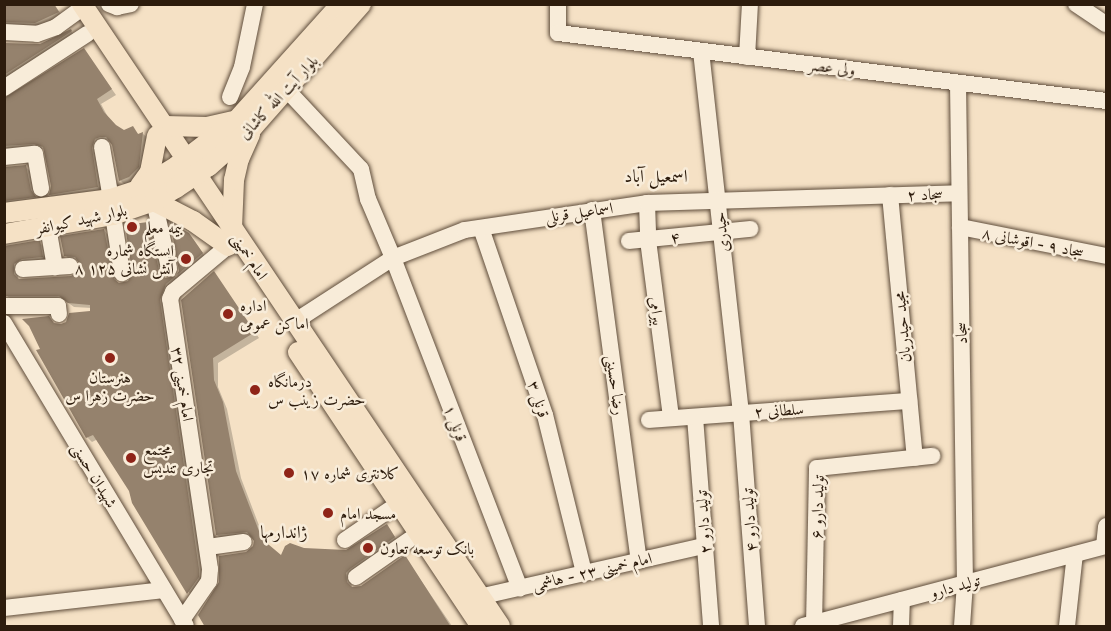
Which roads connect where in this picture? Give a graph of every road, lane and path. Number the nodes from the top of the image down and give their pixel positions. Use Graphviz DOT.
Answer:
graph roads {
  1 [pos="109,4"];
  2 [pos="131,4"];
  3 [pos="255,4"];
  4 [pos="341,4"];
  5 [pos="361,4"];
  6 [pos="558,4"];
  7 [pos="750,4"];
  8 [pos="1076,4"];
  9 [pos="83,13"];
  10 [pos="1107,24"];
  11 [pos="4,32"];
  12 [pos="701,51"];
  13 [pos="747,57"];
  14 [pos="958,83"];
  15 [pos="4,88"];
  16 [pos="287,90"];
  17 [pos="230,97"];
  18 [pos="1107,101"];
  19 [pos="245,124"];
  20 [pos="161,131"];
  21 [pos="102,147"];
  22 [pos="4,157"];
  23 [pos="187,170"];
  24 [pos="41,189"];
  25 [pos="138,190"];
  26 [pos="959,193"];
  27 [pos="890,195"];
  28 [pos="718,200"];
  29 [pos="154,201"];
  30 [pos="647,203"];
  31 [pos="112,207"];
  32 [pos="592,210"];
  33 [pos="4,213"];
  34 [pos="48,226"];
  35 [pos="960,227"];
  36 [pos="481,228"];
  37 [pos="750,229"];
  38 [pos="4,234"];
  39 [pos="721,234"];
  40 [pos="230,237"];
  41 [pos="648,240"];
  42 [pos="629,241"];
  43 [pos="1107,256"];
  44 [pos="393,258"];
  45 [pos="170,268"];
  46 [pos="23,269"];
  47 [pos="122,273"];
  48 [pos="4,306"];
  49 [pos="59,314"];
  50 [pos="294,322"];
  51 [pos="4,323"];
  52 [pos="909,401"];
  53 [pos="741,413"];
  54 [pos="696,417"];
  55 [pos="671,418"];
  56 [pos="649,420"];
  57 [pos="932,456"];
  58 [pos="915,458"];
  59 [pos="389,510"];
  60 [pos="1107,526"];
  61 [pos="345,540"];
  62 [pos="409,540"];
  63 [pos="244,542"];
  64 [pos="704,546"];
  65 [pos="1105,546"];
  66 [pos="208,547"];
  67 [pos="1075,554"];
  68 [pos="639,561"];
  69 [pos="584,573"];
  70 [pos="356,577"];
  71 [pos="965,583"];
  72 [pos="520,588"];
  73 [pos="164,590"];
  74 [pos="479,597"];
  75 [pos="902,600"];
  76 [pos="4,608"];
  77 [pos="184,623"];
  78 [pos="810,625"];
  79 [pos="481,627"];
  80 [pos="500,627"];
  81 [pos="711,627"];
  82 [pos="757,627"];
  83 [pos="900,627"];
  84 [pos="962,627"];
  85 [pos="1067,627"];
  1 -- 2 [label="street"];
  3 -- 17 [label="street"];
  4 -- 19 [label="main road, بلوار آیت الله کاشانی"];
  5 -- 16 [label="main road, بلوار آیت الله کاشانی"];
  6 -- 12 [label="street, ولی عصر"];
  7 -- 13 [label="street"];
  8 -- 10 [label="street"];
  9 -- 11 [label="street"];
  9 -- 15 [label="street"];
  9 -- 20 [label="main road, امام خمینی"];
  12 -- 13 [label="street, ولی عصر"];
  12 -- 28 [label="street, حیدری"];
  13 -- 14 [label="street, ولی عصر"];
  14 -- 18 [label="street, ولی عصر"];
  14 -- 26 [label="street, سجاد"];
  16 -- 19 [label="main road, بلوار آیت الله کاشانی"];
  16 -- 44 [label="street, قرنلی ۱"];
  19 -- 20 [label="main road"];
  19 -- 23 [label="main road, بلوار آیت الله کاشانی"];
  19 -- 40 [label="main road"];
  20 -- 23 [label="main road, امام خمینی"];
  20 -- 25 [label="main road"];
  21 -- 31 [label="street"];
  22 -- 24 [label="street"];
  23 -- 25 [label="main road, بلوار شهید کیوانفر"];
  23 -- 29 [label="main road, بلوار شهید کیوانفر"];
  23 -- 40 [label="main road, امام خمینی"];
  25 -- 31 [label="main road, بلوار شهید کیوانفر"];
  26 -- 27 [label="street, سجاد ۲"];
  26 -- 35 [label="street, سجاد"];
  27 -- 28 [label="street, اسماعیل قرنلی"];
  27 -- 52 [label="street, مجید حیدریان"];
  28 -- 30 [label="street, اسماعیل قرنلی"];
  28 -- 39 [label="street, حیدری"];
  29 -- 31 [label="main road, بلوار شهید کیوانفر"];
  29 -- 40 [label="main road"];
  29 -- 45 [label="street"];
  30 -- 32 [label="street, اسماعیل قرنلی"];
  30 -- 41 [label="street, بیرامی"];
  31 -- 33 [label="main road, بلوار شهید کیوانفر"];
  31 -- 34 [label="main road, بلوار شهید کیوانفر"];
  31 -- 47 [label="street"];
  32 -- 36 [label="street, اسماعیل قرنلی"];
  32 -- 68 [label="street, رضا حسینی"];
  34 -- 38 [label="main road, بلوار شهید کیوانفر"];
  34 -- 46 [label="street"];
  35 -- 43 [label="street, سجاد ۹ - اقوشانی ۸"];
  35 -- 71 [label="street, سجاد"];
  36 -- 44 [label="street, اسماعیل قرنلی"];
  36 -- 69 [label="street, قرنلی ۳"];
  37 -- 39 [label="street, ۴"];
  39 -- 41 [label="street, ۴"];
  39 -- 53 [label="street, حیدری"];
  40 -- 50 [label="main road, امام خمینی"];
  40 -- 66 [label="street, امام خمینی ۳۲"];
  40 -- 79 [label="main road, امام خمینی"];
  41 -- 42 [label="street, ۴"];
  41 -- 55 [label="street, بیرامی"];
  44 -- 50 [label="street, اسماعیل قرنلی"];
  44 -- 72 [label="street, قرنلی ۱"];
  48 -- 49 [label="street"];
  50 -- 74 [label="main road, امام خمینی"];
  51 -- 73 [label="street, شهیدان حسنی"];
  52 -- 53 [label="street, ۲ سلطانی"];
  52 -- 58 [label="street, مجید حیدریان"];
  53 -- 54 [label="street, ۲ سلطانی"];
  53 -- 82 [label="street, تولید دارو ۴"];
  54 -- 55 [label="street, ۲ سلطانی"];
  54 -- 64 [label="street, تولید دارو ۲"];
  55 -- 56 [label="street, ۲ سلطانی"];
  57 -- 58 [label="street, تولید دارو ۶"];
  58 -- 78 [label="street, تولید دارو ۶"];
  59 -- 61 [label="street"];
  60 -- 65 [label="street"];
  62 -- 70 [label="street"];
  63 -- 66 [label="street"];
  64 -- 68 [label="street, امام خمینی ۲۳ - هاشمی"];
  64 -- 81 [label="street, تولید دارو ۲"];
  65 -- 67 [label="street, تولید دارو"];
  66 -- 77 [label="street"];
  67 -- 71 [label="street, تولید دارو"];
  67 -- 85 [label="street"];
  68 -- 69 [label="street, امام خمینی ۲۳ - هاشمی"];
  69 -- 72 [label="street, امام خمینی ۲۳ - هاشمی"];
  71 -- 75 [label="street, تولید دارو"];
  71 -- 84 [label="street, سجاد"];
  72 -- 74 [label="street, امام خمینی ۲۳ - هاشمی"];
  73 -- 76 [label="street"];
  73 -- 77 [label="street, شهیدان حسنی"];
  74 -- 80 [label="main road, امام خمینی"];
  75 -- 78 [label="street, تولید دارو"];
  75 -- 83 [label="street"];
}
